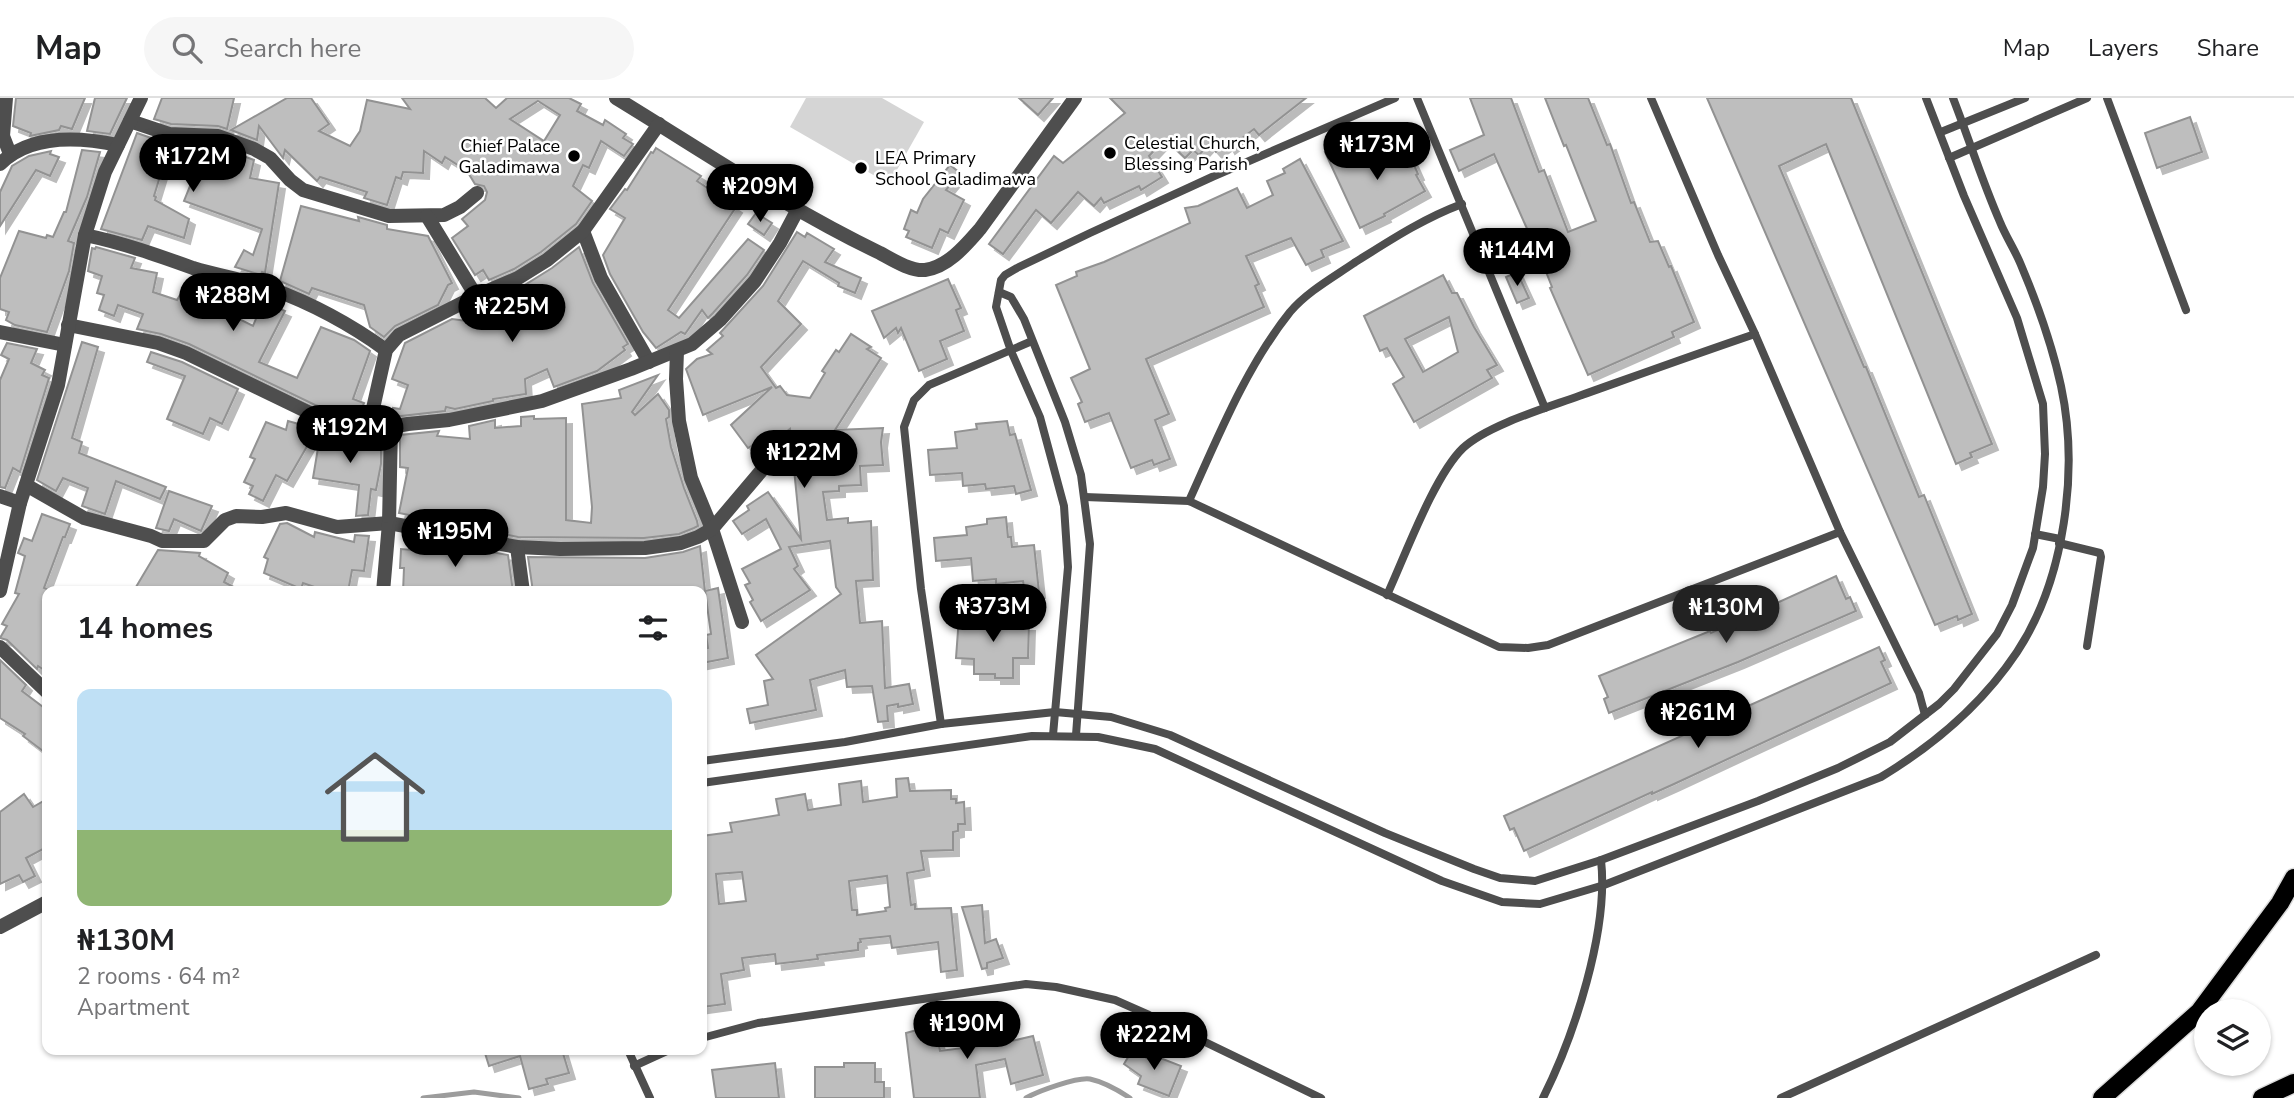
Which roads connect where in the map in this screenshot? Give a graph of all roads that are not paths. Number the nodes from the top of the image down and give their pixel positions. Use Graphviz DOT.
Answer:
graph roads {
  1 [pos="6,98"];
  2 [pos="141,98"];
  3 [pos="616,98"];
  4 [pos="1395,98"];
  5 [pos="1417,98"];
  6 [pos="1651,98"];
  7 [pos="1926,98"];
  8 [pos="1953,98"];
  9 [pos="2025,98"];
  10 [pos="2087,98"];
  11 [pos="2107,98"];
  12 [pos="1073,99"];
  13 [pos="130,121"];
  14 [pos="1963,123"];
  15 [pos="659,124"];
  16 [pos="1941,132"];
  17 [pos="1,136"];
  18 [pos="118,145"];
  19 [pos="1971,148"];
  20 [pos="1949,158"];
  21 [pos="5,159"];
  22 [pos="477,193"];
  23 [pos="1462,204"];
  24 [pos="798,209"];
  25 [pos="427,216"];
  26 [pos="583,231"];
  27 [pos="85,235"];
  28 [pos="999,292"];
  29 [pos="476,296"];
  30 [pos="2186,310"];
  31 [pos="68,325"];
  32 [pos="0,331"];
  33 [pos="1755,334"];
  34 [pos="1032,341"];
  35 [pos="65,345"];
  36 [pos="386,350"];
  37 [pos="677,351"];
  38 [pos="1011,351"];
  39 [pos="649,362"];
  40 [pos="1545,408"];
  41 [pos="391,426"];
  42 [pos="369,431"];
  43 [pos="778,452"];
  44 [pos="26,485"];
  45 [pos="0,496"];
  46 [pos="1085,497"];
  47 [pos="1189,500"];
  48 [pos="20,503"];
  49 [pos="389,523"];
  50 [pos="712,529"];
  51 [pos="1840,532"];
  52 [pos="2035,534"];
  53 [pos="2060,541"];
  54 [pos="517,547"];
  55 [pos="384,586"];
  56 [pos="522,586"];
  57 [pos="0,591"];
  58 [pos="1387,595"];
  59 [pos="742,622"];
  60 [pos="2087,646"];
  61 [pos="0,647"];
  62 [pos="42,685"];
  63 [pos="1055,712"];
  64 [pos="1079,713"];
  65 [pos="1925,715"];
  66 [pos="941,724"];
  67 [pos="1053,735"];
  68 [pos="1076,736"];
  69 [pos="707,760"];
  70 [pos="707,782"];
  71 [pos="1601,860"];
  72 [pos="2294,878"];
  73 [pos="1604,885"];
  74 [pos="42,905"];
  75 [pos="0,927"];
  76 [pos="2096,955"];
  77 [pos="707,1037"];
  78 [pos="630,1055"];
  79 [pos="658,1055"];
  80 [pos="634,1066"];
  81 [pos="2294,1083"];
  82 [pos="2105,1096"];
  83 [pos="650,1098"];
  84 [pos="1321,1098"];
  85 [pos="1543,1098"];
  86 [pos="1781,1098"];
  87 [pos="2262,1098"];
  1 -- 17 [label="street"];
  2 -- 13 [label="street"];
  3 -- 15 [label="street"];
  4 -- 28 [label="lane"];
  5 -- 23 [label="lane"];
  6 -- 33 [label="lane"];
  7 -- 16 [label="lane"];
  8 -- 14 [label="lane"];
  9 -- 14 [label="lane"];
  10 -- 19 [label="lane"];
  11 -- 30 [label="lane"];
  12 -- 24 [label="street"];
  13 -- 18 [label="street"];
  13 -- 25 [label="street"];
  14 -- 16 [label="lane"];
  14 -- 19 [label="lane"];
  15 -- 24 [label="street"];
  15 -- 26 [label="street"];
  16 -- 20 [label="lane"];
  17 -- 21 [label="street"];
  18 -- 21 [label="street"];
  18 -- 27 [label="street"];
  19 -- 20 [label="lane"];
  19 -- 53 [label="lane"];
  20 -- 52 [label="lane"];
  22 -- 25 [label="street"];
  23 -- 40 [label="lane"];
  23 -- 47 [label="lane"];
  24 -- 37 [label="street"];
  25 -- 29 [label="street"];
  26 -- 29 [label="street"];
  26 -- 39 [label="street"];
  27 -- 31 [label="street"];
  27 -- 36 [label="street"];
  28 -- 34 [label="lane"];
  28 -- 38 [label="lane"];
  29 -- 36 [label="street"];
  31 -- 35 [label="street"];
  31 -- 42 [label="street"];
  32 -- 35 [label="street"];
  33 -- 40 [label="lane"];
  33 -- 51 [label="lane"];
  34 -- 38 [label="lane"];
  34 -- 46 [label="lane"];
  35 -- 44 [label="street"];
  36 -- 42 [label="street"];
  37 -- 39 [label="street"];
  37 -- 50 [label="street"];
  38 -- 63 [label="lane"];
  38 -- 66 [label="lane"];
  39 -- 41 [label="street"];
  40 -- 58 [label="lane"];
  41 -- 42 [label="street"];
  41 -- 49 [label="street"];
  43 -- 50 [label="street"];
  44 -- 48 [label="street"];
  44 -- 49 [label="street"];
  45 -- 48 [label="street"];
  46 -- 47 [label="lane"];
  46 -- 64 [label="lane"];
  47 -- 58 [label="lane"];
  48 -- 57 [label="street"];
  49 -- 54 [label="street"];
  49 -- 55 [label="street"];
  50 -- 54 [label="street"];
  50 -- 59 [label="street"];
  51 -- 58 [label="lane"];
  51 -- 65 [label="lane"];
  52 -- 53 [label="lane"];
  52 -- 65 [label="lane"];
  53 -- 60 [label="lane"];
  53 -- 73 [label="lane"];
  54 -- 56 [label="street"];
  61 -- 62 [label="street"];
  63 -- 64 [label="lane"];
  63 -- 66 [label="lane"];
  63 -- 67 [label="lane"];
  64 -- 68 [label="lane"];
  64 -- 71 [label="lane"];
  65 -- 71 [label="lane"];
  66 -- 69 [label="lane"];
  67 -- 68 [label="lane"];
  67 -- 70 [label="lane"];
  68 -- 73 [label="lane"];
  71 -- 73 [label="lane"];
  72 -- 82 [label="main road"];
  73 -- 85 [label="lane"];
  74 -- 75 [label="street"];
  76 -- 86 [label="lane"];
  77 -- 84 [label="lane"];
  78 -- 80 [label="lane"];
  79 -- 80 [label="lane"];
  80 -- 83 [label="lane"];
  81 -- 87 [label="main road"];
}
